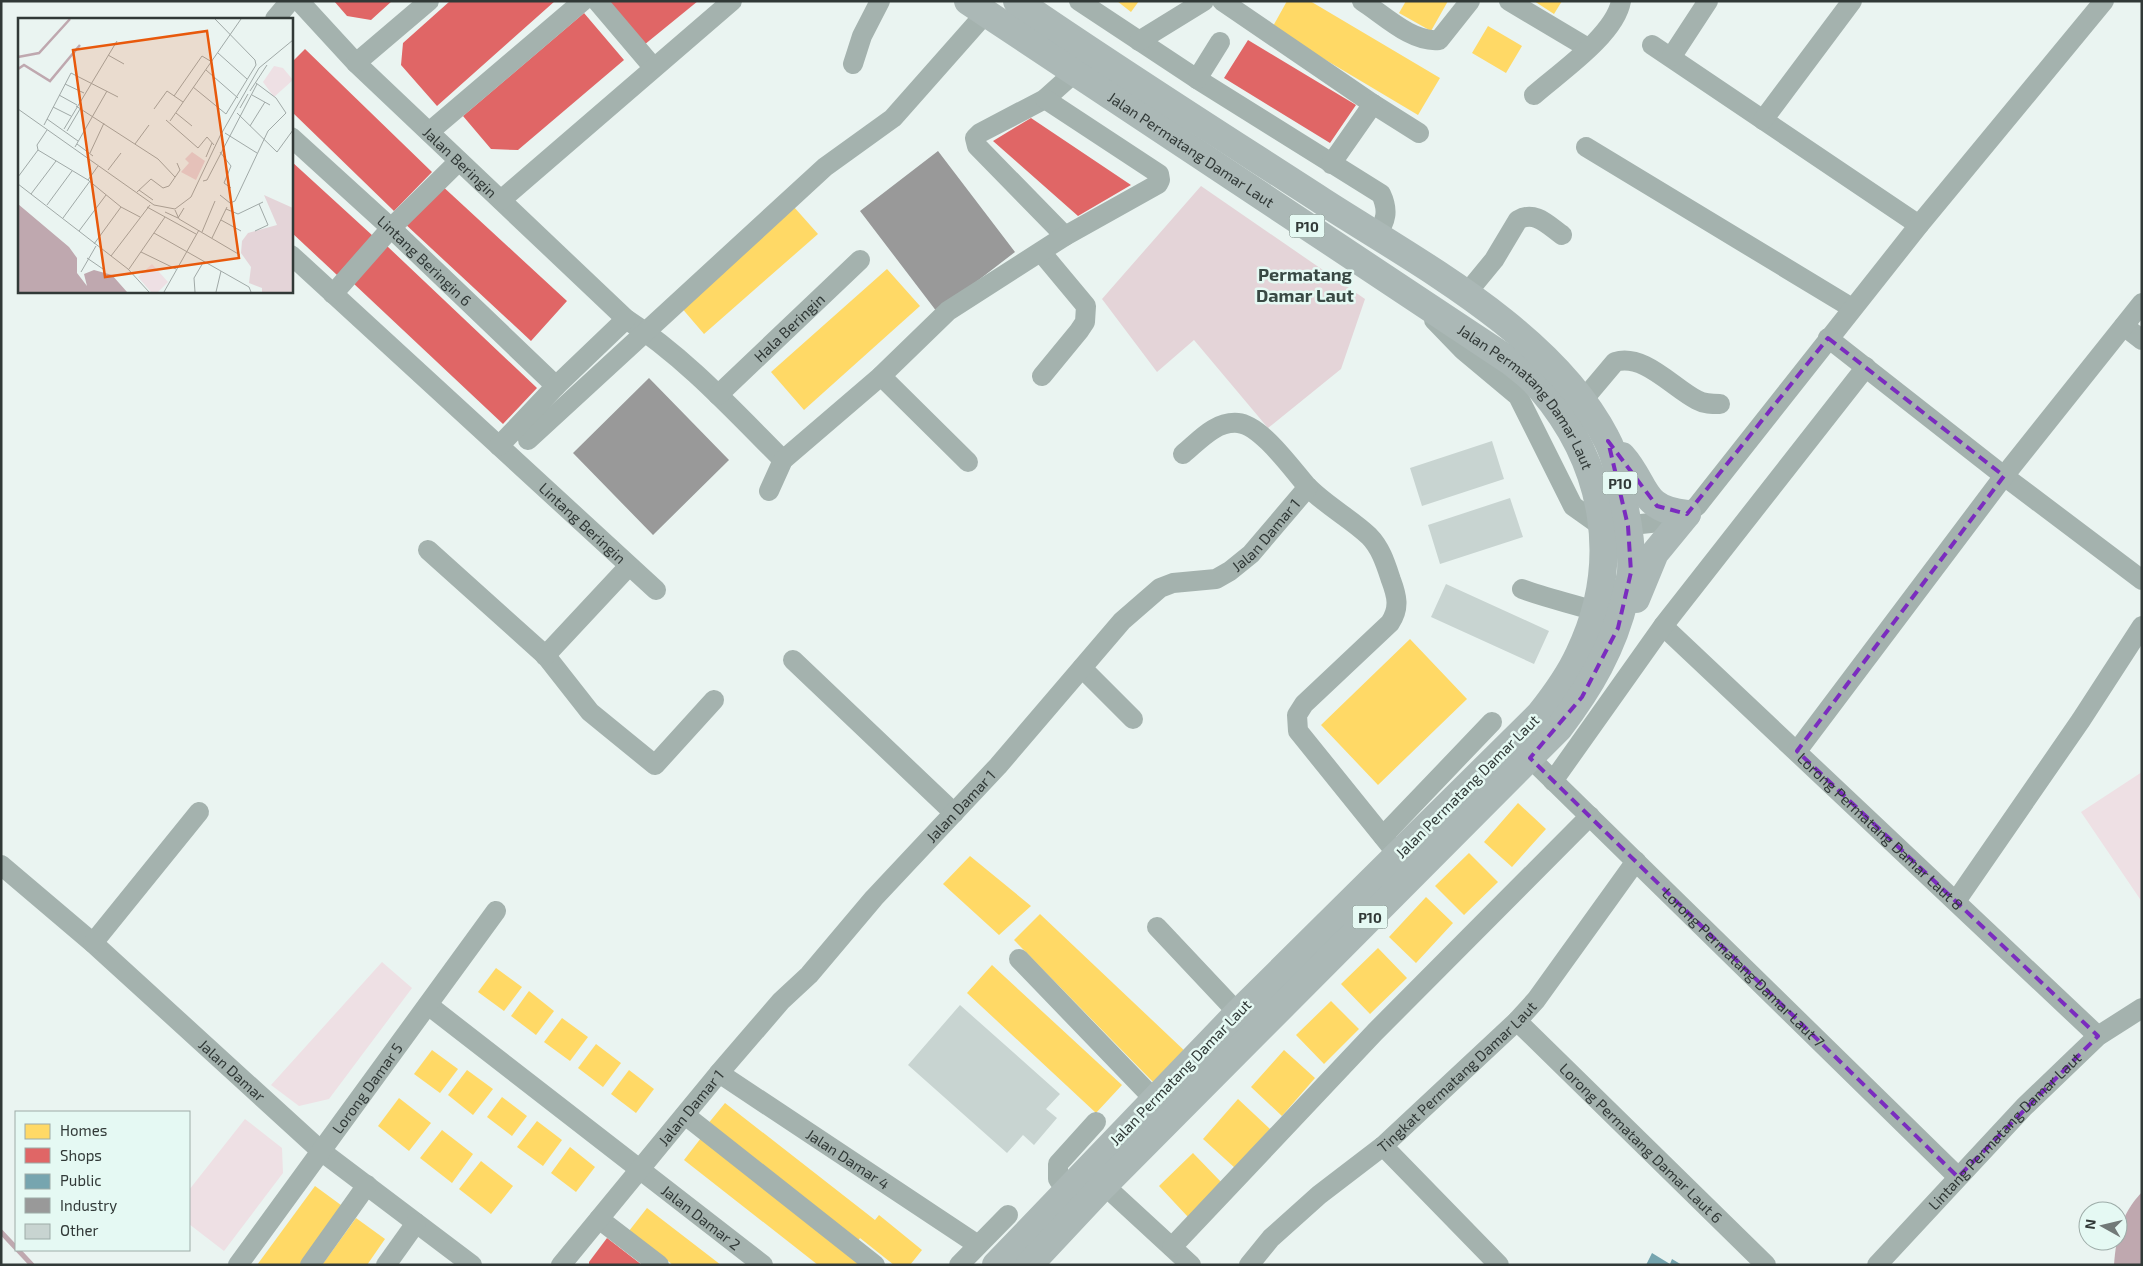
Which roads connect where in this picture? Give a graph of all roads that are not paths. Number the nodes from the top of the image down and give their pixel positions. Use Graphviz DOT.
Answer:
graph roads {
  1 [pos="290,1"];
  2 [pos="299,1"];
  3 [pos="429,1"];
  4 [pos="583,1"];
  5 [pos="597,1"];
  6 [pos="732,1"];
  7 [pos="880,1"];
  8 [pos="1017,1"];
  9 [pos="1079,1"];
  10 [pos="1204,1"];
  11 [pos="1222,1"];
  12 [pos="1362,1"];
  13 [pos="1470,1"];
  14 [pos="1509,1"];
  15 [pos="1621,1"];
  16 [pos="1708,1"];
  17 [pos="1852,1"];
  18 [pos="2104,1"];
  19 [pos="977,8"];
  20 [pos="276,18"];
  21 [pos="1139,41"];
  22 [pos="1220,42"];
  23 [pos="1652,45"];
  24 [pos="1588,48"];
  25 [pos="1672,56"];
  26 [pos="356,63"];
  27 [pos="853,64"];
  28 [pos="653,67"];
  29 [pos="1074,73"];
  30 [pos="1197,79"];
  31 [pos="1534,95"];
  32 [pos="1045,99"];
  33 [pos="1373,104"];
  34 [pos="1763,120"];
  35 [pos="429,132"];
  36 [pos="1419,133"];
  37 [pos="292,138"];
  38 [pos="1586,147"];
  39 [pos="459,161"];
  40 [pos="1331,164"];
  41 [pos="501,200"];
  42 [pos="1918,225"];
  43 [pos="391,228"];
  44 [pos="1562,235"];
  45 [pos="1065,236"];
  46 [pos="1376,236"];
  47 [pos="1041,252"];
  48 [pos="292,256"];
  49 [pos="860,260"];
  50 [pos="333,294"];
  51 [pos="1466,294"];
  52 [pos="2142,303"];
  53 [pos="1852,308"];
  54 [pos="626,319"];
  55 [pos="2124,326"];
  56 [pos="646,332"];
  57 [pos="1828,338"];
  58 [pos="2142,340"];
  59 [pos="1866,367"];
  60 [pos="881,376"];
  61 [pos="1042,376"];
  62 [pos="556,386"];
  63 [pos="718,395"];
  64 [pos="1583,400"];
  65 [pos="1720,404"];
  66 [pos="528,440"];
  67 [pos="1608,440"];
  68 [pos="505,451"];
  69 [pos="1183,454"];
  70 [pos="783,460"];
  71 [pos="968,462"];
  72 [pos="2004,476"];
  73 [pos="1308,487"];
  74 [pos="769,491"];
  75 [pos="1687,514"];
  76 [pos="1616,527"];
  77 [pos="428,550"];
  78 [pos="629,566"];
  79 [pos="2142,580"];
  80 [pos="1522,589"];
  81 [pos="656,590"];
  82 [pos="1595,611"];
  83 [pos="1663,626"];
  84 [pos="2142,626"];
  85 [pos="1618,628"];
  86 [pos="545,656"];
  87 [pos="793,660"];
  88 [pos="1082,668"];
  89 [pos="714,700"];
  90 [pos="1133,720"];
  91 [pos="1492,722"];
  92 [pos="1797,751"];
  93 [pos="1530,758"];
  94 [pos="1553,780"];
  95 [pos="199,812"];
  96 [pos="954,813"];
  97 [pos="1590,816"];
  98 [pos="1391,846"];
  99 [pos="1636,861"];
  100 [pos="1,865"];
  101 [pos="1956,902"];
  102 [pos="496,911"];
  103 [pos="1157,928"];
  104 [pos="93,943"];
  105 [pos="1020,959"];
  106 [pos="428,1005"];
  107 [pos="2142,1008"];
  108 [pos="1238,1013"];
  109 [pos="1517,1021"];
  110 [pos="2098,1036"];
  111 [pos="719,1072"];
  112 [pos="1154,1099"];
  113 [pos="684,1115"];
  114 [pos="1096,1122"];
  115 [pos="1383,1146"];
  116 [pos="321,1151"];
  117 [pos="640,1169"];
  118 [pos="1958,1177"];
  119 [pos="367,1185"];
  120 [pos="1104,1185"];
  121 [pos="1066,1189"];
  122 [pos="1008,1215"];
  123 [pos="599,1219"];
  124 [pos="416,1223"];
  125 [pos="1172,1248"];
  126 [pos="987,1255"];
  127 [pos="462,1262"];
  128 [pos="238,1265"];
  129 [pos="310,1265"];
  130 [pos="386,1265"];
  131 [pos="561,1265"];
  132 [pos="659,1265"];
  133 [pos="763,1265"];
  134 [pos="875,1265"];
  135 [pos="959,1265"];
  136 [pos="1029,1265"];
  137 [pos="1191,1265"];
  138 [pos="1249,1265"];
  139 [pos="1499,1265"];
  140 [pos="1766,1265"];
  141 [pos="1877,1265"];
  1 -- 20 [label="street"];
  2 -- 26 [label="street, Jalan Beringin"];
  3 -- 26 [label="street"];
  4 -- 35 [label="street"];
  5 -- 28 [label="street"];
  6 -- 28 [label="street"];
  7 -- 27 [label="street"];
  8 -- 46 [label="highway, Jalan Permatang Damar Laut / P10"];
  9 -- 21 [label="street"];
  10 -- 21 [label="street"];
  11 -- 33 [label="street"];
  12 -- 13 [label="street"];
  14 -- 24 [label="street"];
  15 -- 24 [label="street"];
  16 -- 25 [label="street"];
  17 -- 34 [label="street"];
  18 -- 42 [label="street"];
  19 -- 29 [label="highway, Jalan Permatang Damar Laut / P10"];
  19 -- 56 [label="street"];
  21 -- 30 [label="street"];
  22 -- 30 [label="street"];
  23 -- 25 [label="street"];
  24 -- 31 [label="street"];
  25 -- 34 [label="street"];
  26 -- 35 [label="street, Jalan Beringin"];
  28 -- 41 [label="street"];
  29 -- 32 [label="street"];
  29 -- 76 [label="highway, Jalan Permatang Damar Laut / P10"];
  30 -- 40 [label="street"];
  32 -- 45 [label="street"];
  32 -- 45 [label="street"];
  33 -- 36 [label="street"];
  33 -- 40 [label="street"];
  34 -- 42 [label="street"];
  35 -- 39 [label="street, Jalan Beringin"];
  37 -- 43 [label="street, Lintang Beringin 6"];
  38 -- 53 [label="street"];
  39 -- 41 [label="street, Jalan Beringin"];
  39 -- 43 [label="street"];
  40 -- 46 [label="street"];
  41 -- 54 [label="street, Jalan Beringin"];
  42 -- 53 [label="street"];
  43 -- 50 [label="street"];
  43 -- 62 [label="street, Lintang Beringin 6"];
  44 -- 51 [label="street"];
  45 -- 47 [label="street"];
  46 -- 51 [label="highway, Jalan Permatang Damar Laut / P10"];
  47 -- 60 [label="street"];
  47 -- 61 [label="street"];
  48 -- 50 [label="street, Lintang Beringin"];
  49 -- 63 [label="street, Hala Beringin"];
  50 -- 68 [label="street, Lintang Beringin"];
  51 -- 64 [label="highway, Jalan Permatang Damar Laut / P10"];
  52 -- 55 [label="street"];
  53 -- 57 [label="street"];
  54 -- 56 [label="street, Jalan Beringin"];
  54 -- 62 [label="street"];
  55 -- 58 [label="street"];
  55 -- 72 [label="street"];
  56 -- 63 [label="street, Jalan Beringin"];
  56 -- 66 [label="street"];
  57 -- 59 [label="street"];
  57 -- 75 [label="street"];
  59 -- 72 [label="street"];
  59 -- 83 [label="street"];
  60 -- 70 [label="street"];
  60 -- 71 [label="street"];
  62 -- 68 [label="street"];
  63 -- 70 [label="street, Jalan Beringin"];
  64 -- 65 [label="street"];
  64 -- 67 [label="highway, Jalan Permatang Damar Laut / P10"];
  67 -- 75 [label="highway"];
  67 -- 76 [label="highway, Jalan Permatang Damar Laut / P10"];
  68 -- 78 [label="street, Lintang Beringin"];
  69 -- 73 [label="street"];
  70 -- 74 [label="street"];
  72 -- 79 [label="street"];
  72 -- 92 [label="street"];
  73 -- 88 [label="street, Jalan Damar 1"];
  73 -- 98 [label="street"];
  75 -- 76 [label="street"];
  75 -- 85 [label="highway"];
  76 -- 82 [label="highway, Jalan Permatang Damar Laut / P10"];
  76 -- 85 [label="highway, Jalan Permatang Damar Laut / P10"];
  77 -- 86 [label="street"];
  78 -- 81 [label="street, Lintang Beringin"];
  78 -- 86 [label="street"];
  80 -- 82 [label="street"];
  82 -- 98 [label="highway, Jalan Permatang Damar Laut / P10"];
  83 -- 92 [label="street, Lorong Permatang Damar Laut 8"];
  83 -- 94 [label="street"];
  84 -- 101 [label="street"];
  85 -- 93 [label="highway, Jalan Permatang Damar Laut / P10"];
  86 -- 89 [label="street"];
  87 -- 96 [label="street"];
  88 -- 90 [label="street"];
  88 -- 96 [label="street, Jalan Damar 1"];
  91 -- 98 [label="street"];
  92 -- 101 [label="street, Lorong Permatang Damar Laut 8"];
  93 -- 94 [label="street, Lorong Permatang Damar Laut 7"];
  93 -- 120 [label="highway, Jalan Permatang Damar Laut / P10"];
  94 -- 97 [label="street, Lorong Permatang Damar Laut 7"];
  95 -- 104 [label="street"];
  96 -- 111 [label="street, Jalan Damar 1"];
  97 -- 99 [label="street, Lorong Permatang Damar Laut 7"];
  97 -- 125 [label="street"];
  98 -- 108 [label="highway, Jalan Permatang Damar Laut / P10"];
  99 -- 109 [label="street, Tingkat Permatang Damar Laut"];
  99 -- 118 [label="street, Lorong Permatang Damar Laut 7"];
  100 -- 104 [label="street, Jalan Damar"];
  101 -- 110 [label="street, Lorong Permatang Damar Laut 8"];
  102 -- 106 [label="street, Lorong Damar 5"];
  103 -- 108 [label="street"];
  104 -- 116 [label="street, Jalan Damar"];
  105 -- 112 [label="street"];
  106 -- 116 [label="street, Lorong Damar 5"];
  106 -- 117 [label="street"];
  107 -- 110 [label="street, Lintang Permatang Damar Laut"];
  108 -- 112 [label="highway, Jalan Permatang Damar Laut / P10"];
  109 -- 115 [label="street, Tingkat Permatang Damar Laut"];
  109 -- 140 [label="street, Lorong Permatang Damar Laut 6"];
  110 -- 118 [label="street, Lintang Permatang Damar Laut"];
  111 -- 113 [label="street, Jalan Damar 1"];
  111 -- 126 [label="street, Jalan Damar 4"];
  112 -- 121 [label="highway, Jalan Permatang Damar Laut / P10"];
  113 -- 117 [label="street, Jalan Damar 1"];
  113 -- 134 [label="street"];
  114 -- 121 [label="street"];
  115 -- 138 [label="street, Tingkat Permatang Damar Laut"];
  115 -- 139 [label="street"];
  116 -- 119 [label="street, Jalan Damar"];
  116 -- 128 [label="street, Lorong Damar 5"];
  117 -- 123 [label="street, Jalan Damar 1"];
  117 -- 133 [label="street, Jalan Damar 2"];
  118 -- 141 [label="street, Lintang Permatang Damar Laut"];
  119 -- 124 [label="street, Jalan Damar"];
  119 -- 129 [label="street"];
  120 -- 125 [label="street"];
  120 -- 136 [label="highway, Jalan Permatang Damar Laut / P10"];
  121 -- 126 [label="highway, Jalan Permatang Damar Laut / P10"];
  122 -- 126 [label="street"];
  123 -- 131 [label="street, Jalan Damar 1"];
  123 -- 132 [label="street"];
  124 -- 127 [label="street, Jalan Damar"];
  124 -- 130 [label="street"];
  125 -- 137 [label="street"];
  126 -- 135 [label="street"];
}
